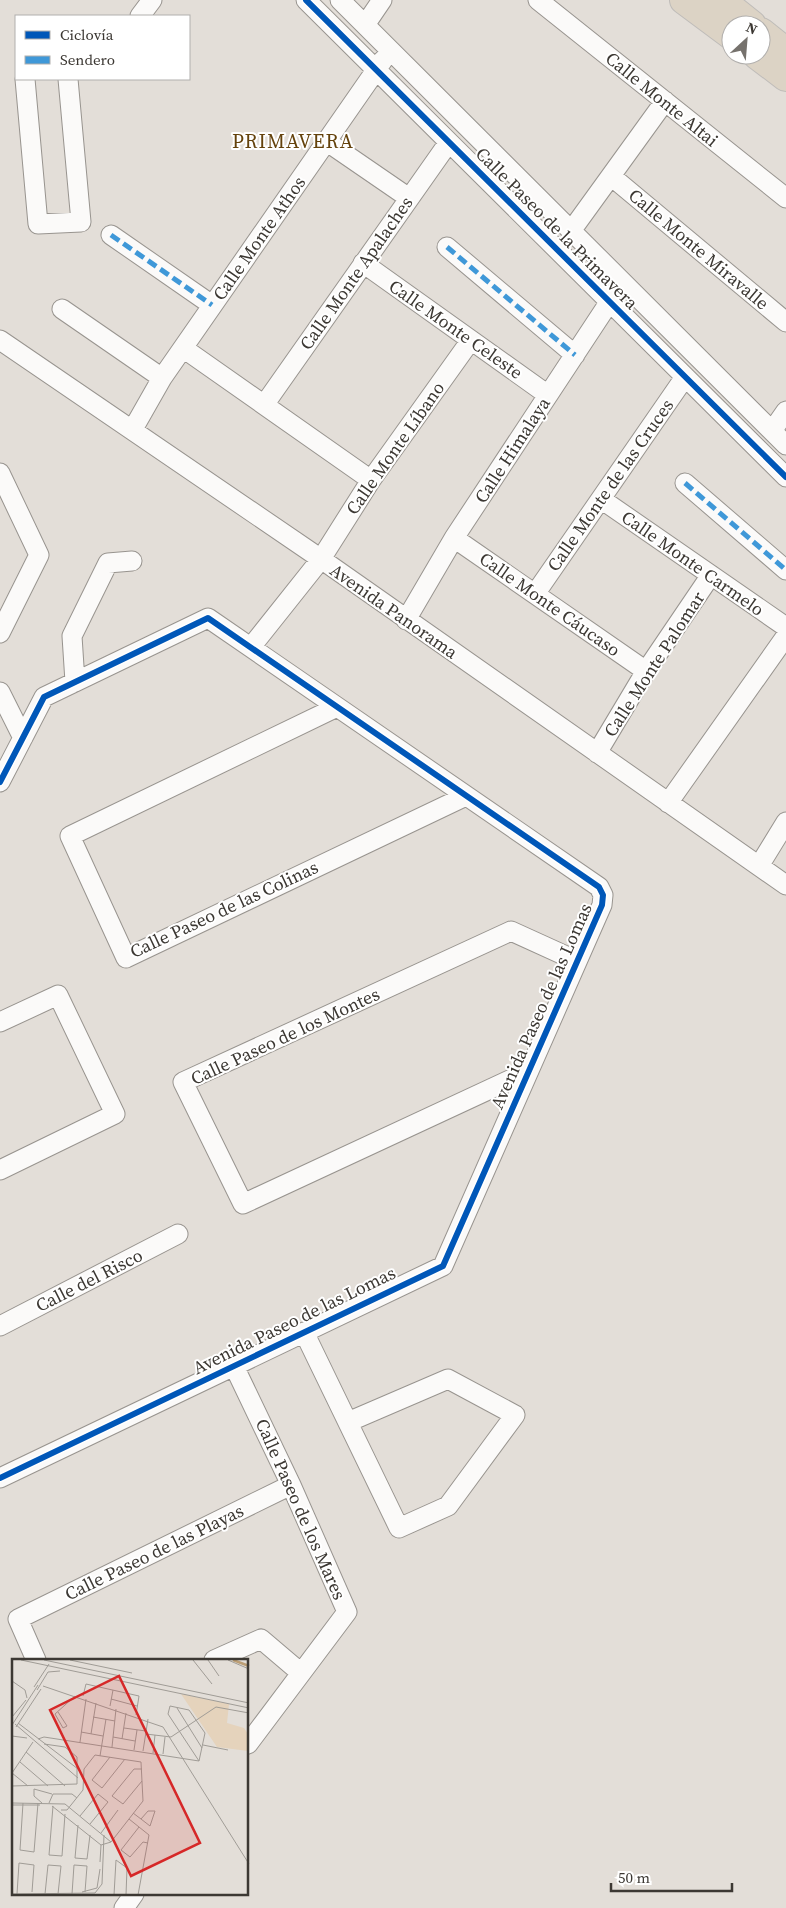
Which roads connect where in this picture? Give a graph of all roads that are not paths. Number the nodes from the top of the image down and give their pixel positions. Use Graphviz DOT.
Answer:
graph roads {
  1 [pos="152,0"];
  2 [pos="306,0"];
  3 [pos="340,0"];
  4 [pos="382,0"];
  5 [pos="538,0"];
  6 [pos="684,0"];
  7 [pos="720,0"];
  8 [pos="141,15"];
  9 [pos="739,15"];
  10 [pos="365,25"];
  11 [pos="721,28"];
  12 [pos="771,40"];
  13 [pos="390,49"];
  14 [pos="786,52"];
  15 [pos="770,65"];
  16 [pos="376,70"];
  17 [pos="786,77"];
  18 [pos="25,80"];
  19 [pos="68,80"];
  20 [pos="665,101"];
  21 [pos="326,141"];
  22 [pos="449,142"];
  23 [pos="611,176"];
  24 [pos="409,198"];
  25 [pos="786,198"];
  26 [pos="572,231"];
  27 [pos="111,235"];
  28 [pos="447,247"];
  29 [pos="363,263"];
  30 [pos="623,282"];
  31 [pos="610,302"];
  32 [pos="212,305"];
  33 [pos="62,309"];
  34 [pos="786,322"];
  35 [pos="0,340"];
  36 [pos="471,340"];
  37 [pos="183,348"];
  38 [pos="575,355"];
  39 [pos="686,377"];
  40 [pos="162,378"];
  41 [pos="548,395"];
  42 [pos="264,405"];
  43 [pos="786,411"];
  44 [pos="133,429"];
  45 [pos="772,431"];
  46 [pos="786,445"];
  47 [pos="0,473"];
  48 [pos="786,477"];
  49 [pos="371,480"];
  50 [pos="685,483"];
  51 [pos="601,499"];
  52 [pos="454,538"];
  53 [pos="320,558"];
  54 [pos="132,561"];
  55 [pos="786,570"];
  56 [pos="711,575"];
  57 [pos="535,594"];
  58 [pos="406,620"];
  59 [pos="786,627"];
  60 [pos="0,633"];
  61 [pos="786,636"];
  62 [pos="251,648"];
  63 [pos="779,659"];
  64 [pos="646,671"];
  65 [pos="75,682"];
  66 [pos="0,692"];
  67 [pos="337,707"];
  68 [pos="23,738"];
  69 [pos="597,753"];
  70 [pos="0,782"];
  71 [pos="466,796"];
  72 [pos="668,802"];
  73 [pos="786,822"];
  74 [pos="759,866"];
  75 [pos="786,885"];
  76 [pos="578,961"];
  77 [pos="0,1022"];
  78 [pos="529,1072"];
  79 [pos="0,1170"];
  80 [pos="178,1234"];
  81 [pos="0,1326"];
  82 [pos="304,1332"];
  83 [pos="234,1366"];
  84 [pos="348,1422"];
  85 [pos="0,1478"];
  86 [pos="291,1485"];
  87 [pos="36,1659"];
  88 [pos="216,1659"];
  89 [pos="301,1673"];
  90 [pos="249,1743"];
  91 [pos="133,1896"];
  92 [pos="124,1908"];
  1 -- 8 [label="street"];
  2 -- 16 [label="street, Calle Paseo de la Primavera"];
  3 -- 10 [label="street, Calle Paseo de la Primavera"];
  4 -- 10 [label="street"];
  5 -- 20 [label="street, Calle Monte Altai"];
  6 -- 11 [label="highway"];
  7 -- 9 [label="highway"];
  10 -- 13 [label="street, Calle Paseo de la Primavera"];
  12 -- 14 [label="highway"];
  13 -- 16 [label="street, Calle Monte Athos"];
  13 -- 26 [label="street, Calle Paseo de la Primavera"];
  15 -- 17 [label="highway"];
  16 -- 21 [label="street, Calle Monte Athos"];
  16 -- 22 [label="street, Calle Paseo de la Primavera"];
  18 -- 19 [label="street"];
  20 -- 23 [label="street"];
  20 -- 25 [label="street, Calle Monte Altai"];
  21 -- 24 [label="street"];
  21 -- 32 [label="street, Calle Monte Athos"];
  22 -- 24 [label="street, Calle Monte Apalaches"];
  22 -- 31 [label="street, Calle Paseo de la Primavera"];
  23 -- 26 [label="street"];
  23 -- 34 [label="street, Calle Monte Miravalle"];
  24 -- 29 [label="street, Calle Monte Apalaches"];
  26 -- 30 [label="street, Calle Paseo de la Primavera"];
  27 -- 32 [label="street"];
  28 -- 38 [label="street"];
  29 -- 36 [label="street, Calle Monte Celeste"];
  29 -- 42 [label="street, Calle Monte Apalaches"];
  30 -- 31 [label="street, Calle Himalaya"];
  30 -- 45 [label="street, Calle Paseo de la Primavera"];
  31 -- 38 [label="street, Calle Himalaya"];
  31 -- 39 [label="street, Calle Paseo de la Primavera"];
  32 -- 37 [label="street, Calle Monte Athos"];
  33 -- 40 [label="street"];
  35 -- 44 [label="street, Avenida Panorama"];
  36 -- 41 [label="street, Calle Monte Celeste"];
  36 -- 49 [label="street, Calle Monte Líbano"];
  37 -- 40 [label="street, Calle Monte Athos"];
  37 -- 42 [label="street"];
  38 -- 41 [label="street, Calle Himalaya"];
  39 -- 48 [label="street, Calle Paseo de la Primavera"];
  39 -- 51 [label="street, Calle Monte de las Cruces"];
  40 -- 44 [label="street, Calle Monte Athos"];
  41 -- 52 [label="street, Calle Himalaya"];
  42 -- 49 [label="street"];
  43 -- 45 [label="street"];
  44 -- 53 [label="street, Avenida Panorama"];
  45 -- 46 [label="street, Calle Paseo de la Primavera"];
  47 -- 60 [label="street"];
  49 -- 53 [label="street, Calle Monte Líbano"];
  50 -- 55 [label="street"];
  51 -- 56 [label="street, Calle Monte Carmelo"];
  51 -- 57 [label="street, Calle Monte de las Cruces"];
  52 -- 57 [label="street, Calle Monte Cáucaso"];
  52 -- 58 [label="street, Calle Himalaya"];
  53 -- 58 [label="street, Avenida Panorama"];
  53 -- 62 [label="street, Calle Monte Líbano"];
  54 -- 65 [label="street"];
  56 -- 59 [label="street, Calle Monte Carmelo"];
  56 -- 64 [label="street, Calle Monte Palomar"];
  57 -- 64 [label="street, Calle Monte Cáucaso"];
  58 -- 69 [label="street, Avenida Panorama"];
  61 -- 63 [label="street"];
  62 -- 65 [label="street, Avenida Paseo de las Lomas"];
  62 -- 67 [label="street, Avenida Paseo de las Lomas"];
  63 -- 72 [label="street"];
  64 -- 69 [label="street, Calle Monte Palomar"];
  65 -- 68 [label="street, Avenida Paseo de las Lomas"];
  66 -- 68 [label="street"];
  67 -- 71 [label="street, Avenida Paseo de las Lomas"];
  67 -- 71 [label="street, Calle Paseo de las Colinas"];
  68 -- 70 [label="street, Avenida Paseo de las Lomas"];
  69 -- 72 [label="street, Avenida Panorama"];
  71 -- 76 [label="street, Avenida Paseo de las Lomas"];
  72 -- 74 [label="street, Avenida Panorama"];
  73 -- 74 [label="street"];
  74 -- 75 [label="street, Avenida Panorama"];
  76 -- 78 [label="street, Avenida Paseo de las Lomas"];
  76 -- 78 [label="street, Calle Paseo de los Montes"];
  77 -- 79 [label="street"];
  78 -- 82 [label="street, Avenida Paseo de las Lomas"];
  80 -- 81 [label="street, Calle del Risco"];
  82 -- 83 [label="street, Avenida Paseo de las Lomas"];
  82 -- 84 [label="street"];
  83 -- 85 [label="street, Avenida Paseo de las Lomas"];
  83 -- 86 [label="street, Calle Paseo de los Mares"];
  84 -- 84 [label="street"];
  86 -- 87 [label="street, Calle Paseo de las Playas"];
  86 -- 89 [label="street, Calle Paseo de los Mares"];
  88 -- 89 [label="street"];
  89 -- 90 [label="street, Calle Paseo de los Mares"];
  91 -- 92 [label="street"];
}
